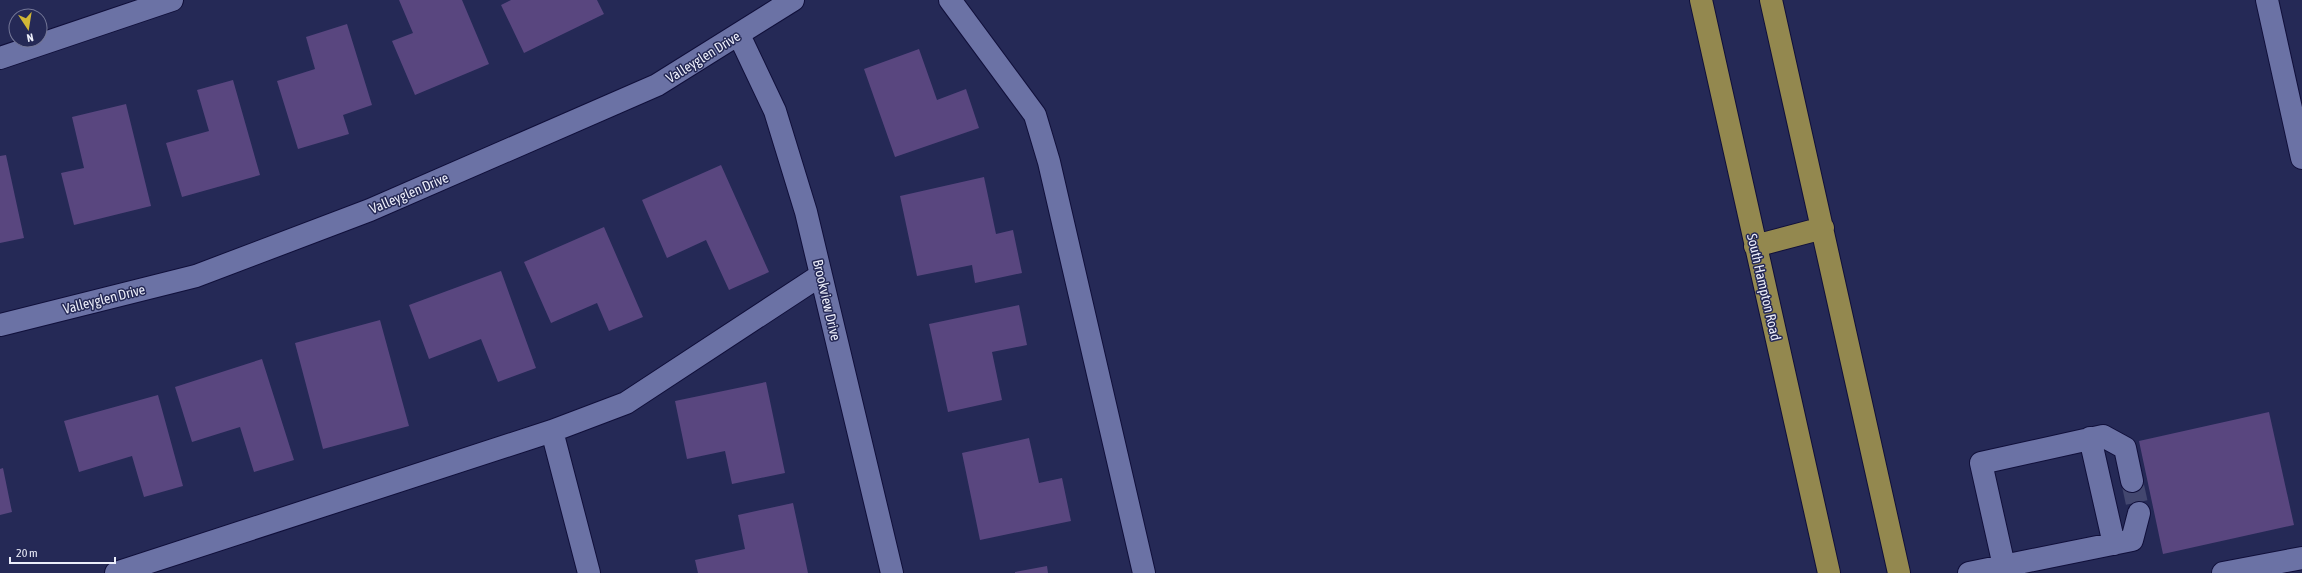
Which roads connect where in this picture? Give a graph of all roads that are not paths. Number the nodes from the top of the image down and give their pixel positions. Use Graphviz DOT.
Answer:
graph roads {
  1 [pos="172,0"];
  2 [pos="793,0"];
  3 [pos="950,0"];
  4 [pos="1701,0"];
  5 [pos="1771,0"];
  6 [pos="2267,0"];
  7 [pos="739,35"];
  8 [pos="0,58"];
  9 [pos="2302,158"];
  10 [pos="1823,228"];
  11 [pos="1755,246"];
  12 [pos="821,275"];
  13 [pos="0,325"];
  14 [pos="552,431"];
  15 [pos="2090,438"];
  16 [pos="2132,481"];
  17 [pos="2139,513"];
  18 [pos="2114,544"];
  19 [pos="2302,558"];
  20 [pos="2004,566"];
  21 [pos="116,573"];
  22 [pos="590,573"];
  23 [pos="892,573"];
  24 [pos="1144,573"];
  25 [pos="1829,573"];
  26 [pos="1900,573"];
  27 [pos="1969,573"];
  28 [pos="2223,573"];
  1 -- 8 [label="street"];
  2 -- 7 [label="street, Valleyglen Drive"];
  3 -- 24 [label="street"];
  4 -- 11 [label="main road, South Hampton Road"];
  5 -- 10 [label="main road"];
  6 -- 9 [label="street"];
  7 -- 12 [label="street, Brookview Drive"];
  7 -- 13 [label="street, Valleyglen Drive"];
  10 -- 11 [label="main road"];
  10 -- 26 [label="main road"];
  11 -- 25 [label="main road, South Hampton Road"];
  12 -- 14 [label="street"];
  12 -- 23 [label="street, Brookview Drive"];
  14 -- 21 [label="street"];
  14 -- 22 [label="street"];
  15 -- 16 [label="street"];
  15 -- 18 [label="street"];
  15 -- 20 [label="street"];
  17 -- 18 [label="street"];
  18 -- 20 [label="street"];
  19 -- 28 [label="street"];
  20 -- 27 [label="street"];
}
